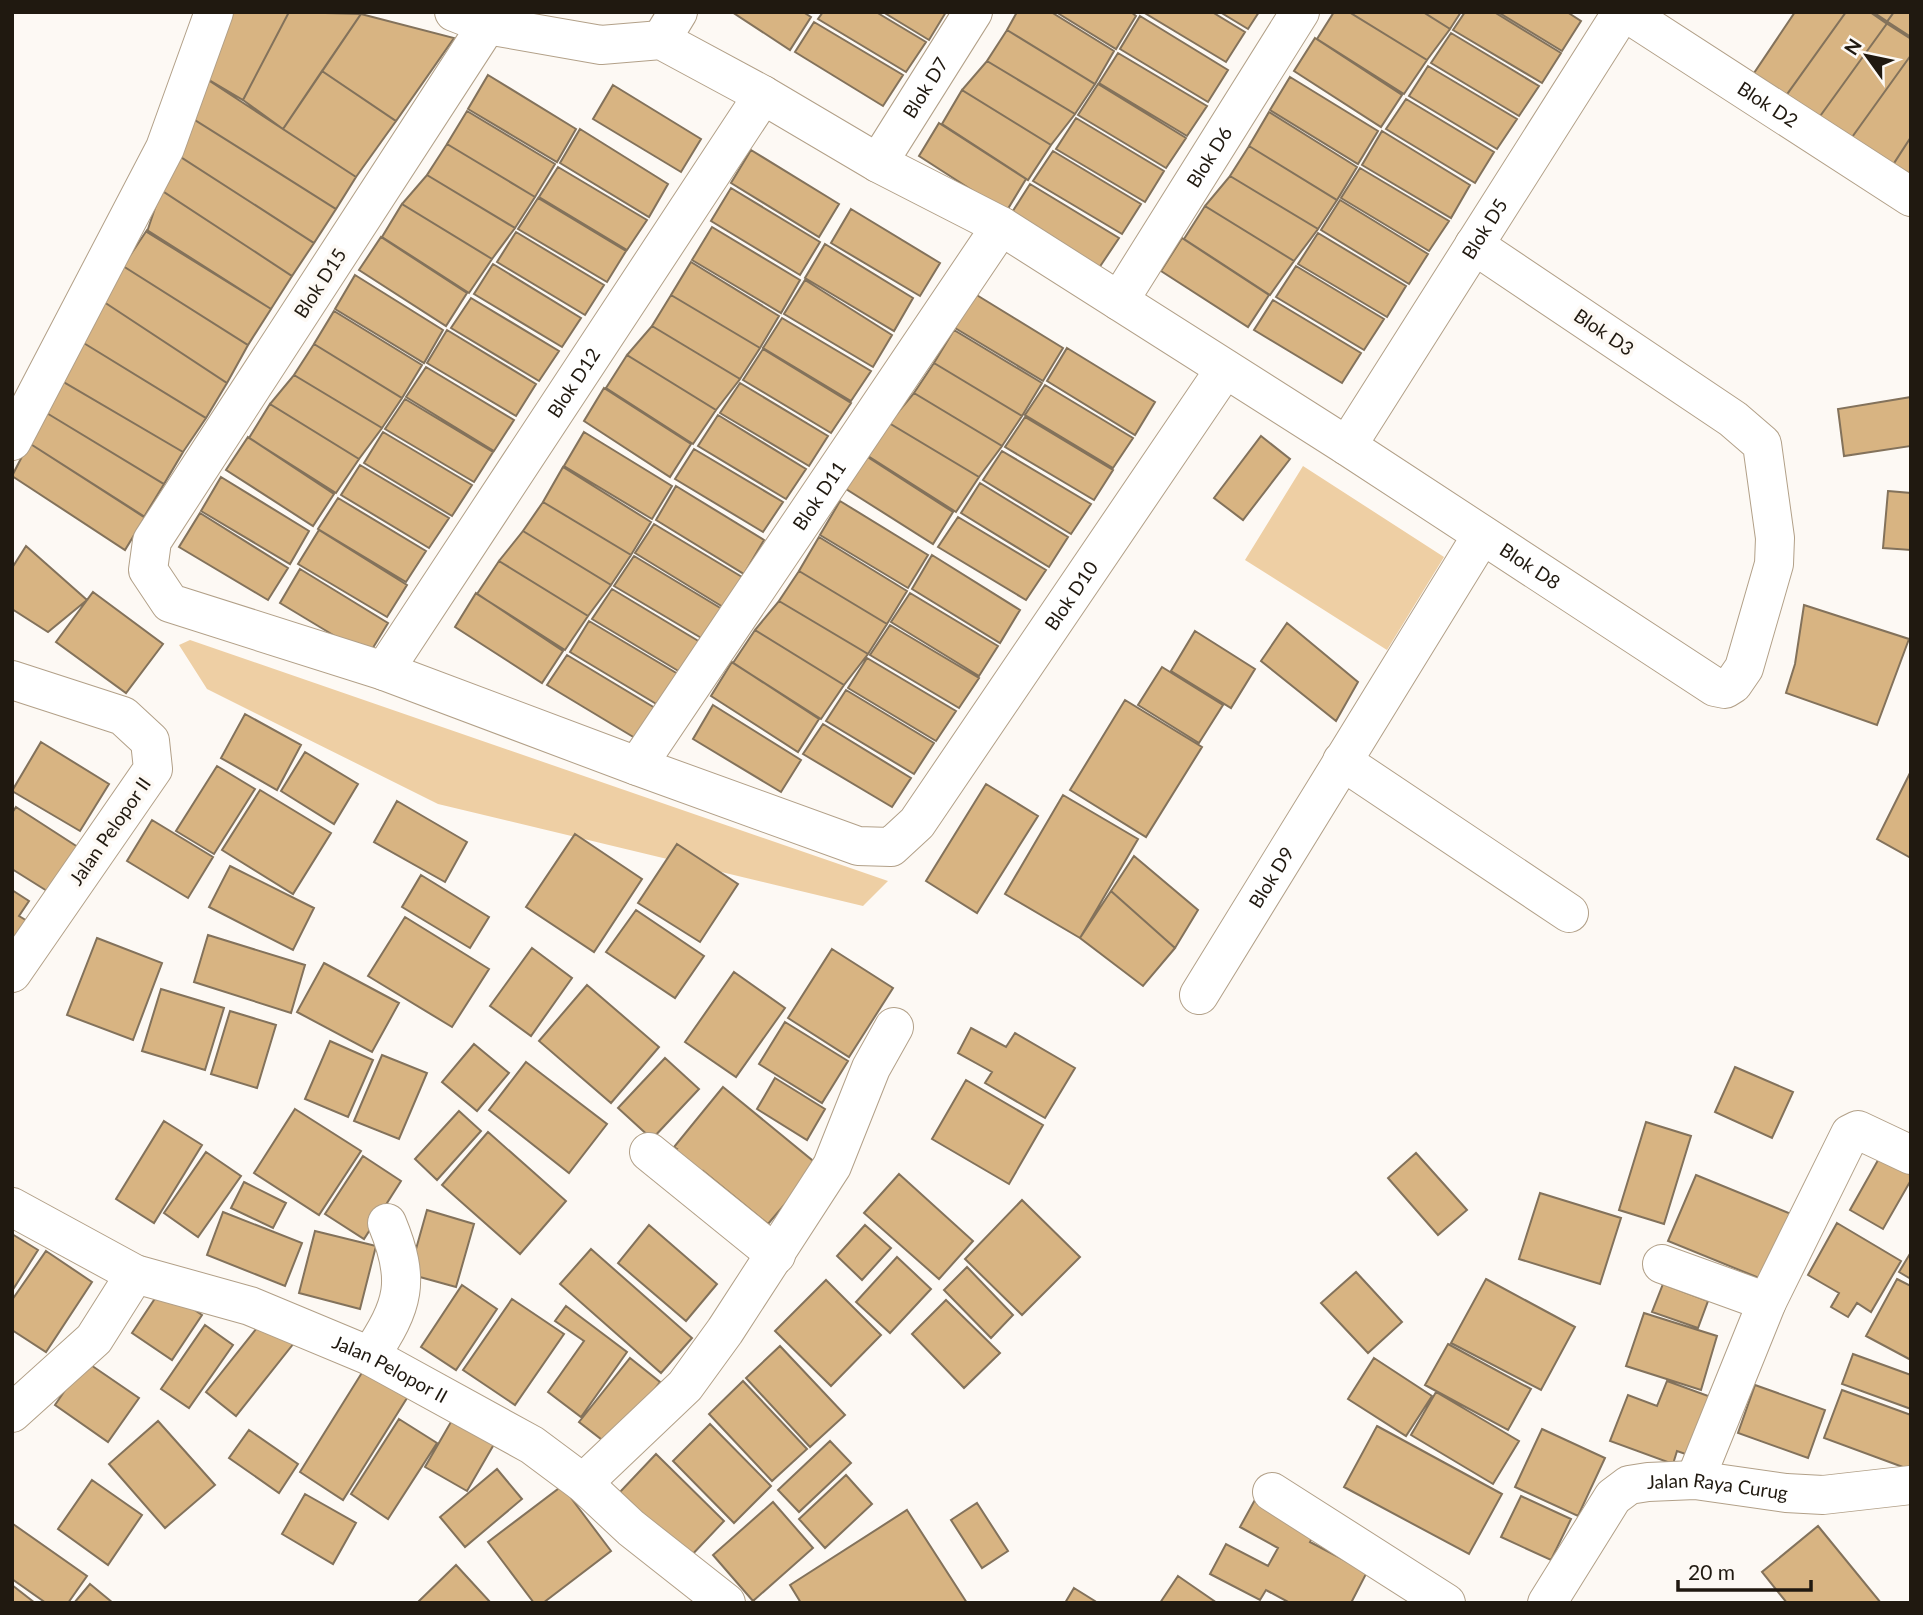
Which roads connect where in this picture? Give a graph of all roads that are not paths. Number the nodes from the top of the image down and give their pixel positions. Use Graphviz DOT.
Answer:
graph roads {
  1 [pos="214,12"];
  2 [pos="973,12"];
  3 [pos="1300,12"];
  4 [pos="1623,12"];
  5 [pos="470,19"];
  6 [pos="670,26"];
  7 [pos="763,96"];
  8 [pos="878,163"];
  9 [pos="1911,197"];
  10 [pos="1001,226"];
  11 [pos="1475,245"];
  12 [pos="1119,301"];
  13 [pos="1225,369"];
  14 [pos="12,441"];
  15 [pos="1347,446"];
  16 [pos="1482,535"];
  17 [pos="152,541"];
  18 [pos="384,671"];
  19 [pos="12,680"];
  20 [pos="1715,687"];
  21 [pos="1342,761"];
  22 [pos="637,766"];
  23 [pos="1569,913"];
  24 [pos="12,974"];
  25 [pos="1199,995"];
  26 [pos="894,1027"];
  27 [pos="649,1152"];
  28 [pos="1911,1155"];
  29 [pos="12,1207"];
  30 [pos="387,1223"];
  31 [pos="775,1255"];
  32 [pos="1662,1264"];
  33 [pos="135,1273"];
  34 [pos="1767,1302"];
  35 [pos="370,1356"];
  36 [pos="12,1413"];
  37 [pos="1695,1480"];
  38 [pos="583,1483"];
  39 [pos="1911,1485"];
  40 [pos="1272,1492"];
  41 [pos="726,1603"];
  42 [pos="1446,1603"];
  43 [pos="1547,1603"];
  1 -- 14 [label="street"];
  2 -- 8 [label="street, Blok D7"];
  3 -- 12 [label="street, Blok D6"];
  4 -- 9 [label="street, Blok D2"];
  4 -- 11 [label="street, Blok D5"];
  5 -- 6 [label="street"];
  5 -- 17 [label="street, Blok D15"];
  6 -- 7 [label="street, Blok D8"];
  7 -- 8 [label="street, Blok D8"];
  7 -- 18 [label="street, Blok D12"];
  8 -- 10 [label="street, Blok D8"];
  10 -- 12 [label="street, Blok D8"];
  10 -- 22 [label="street, Blok D11"];
  11 -- 15 [label="street, Blok D5"];
  11 -- 20 [label="street, Blok D3"];
  12 -- 13 [label="street, Blok D8"];
  13 -- 15 [label="street, Blok D8"];
  13 -- 22 [label="street, Blok D10"];
  15 -- 16 [label="street, Blok D8"];
  16 -- 20 [label="street, Blok D8"];
  16 -- 21 [label="street, Blok D9"];
  17 -- 18 [label="street, Blok D10"];
  18 -- 22 [label="street, Blok D10"];
  19 -- 24 [label="street, Jalan Pelopor II"];
  21 -- 23 [label="street"];
  21 -- 25 [label="street, Blok D9"];
  26 -- 31 [label="street"];
  27 -- 31 [label="street"];
  28 -- 34 [label="street"];
  29 -- 33 [label="street, Jalan Pelopor II"];
  30 -- 35 [label="street"];
  31 -- 38 [label="street"];
  32 -- 34 [label="street"];
  33 -- 35 [label="street, Jalan Pelopor II"];
  33 -- 36 [label="street"];
  34 -- 37 [label="street"];
  35 -- 38 [label="street, Jalan Pelopor II"];
  37 -- 39 [label="street, Jalan Raya Curug"];
  37 -- 43 [label="street, Jalan Raya Curug"];
  38 -- 41 [label="street, Jalan Pelopor II"];
  40 -- 42 [label="street"];
}
